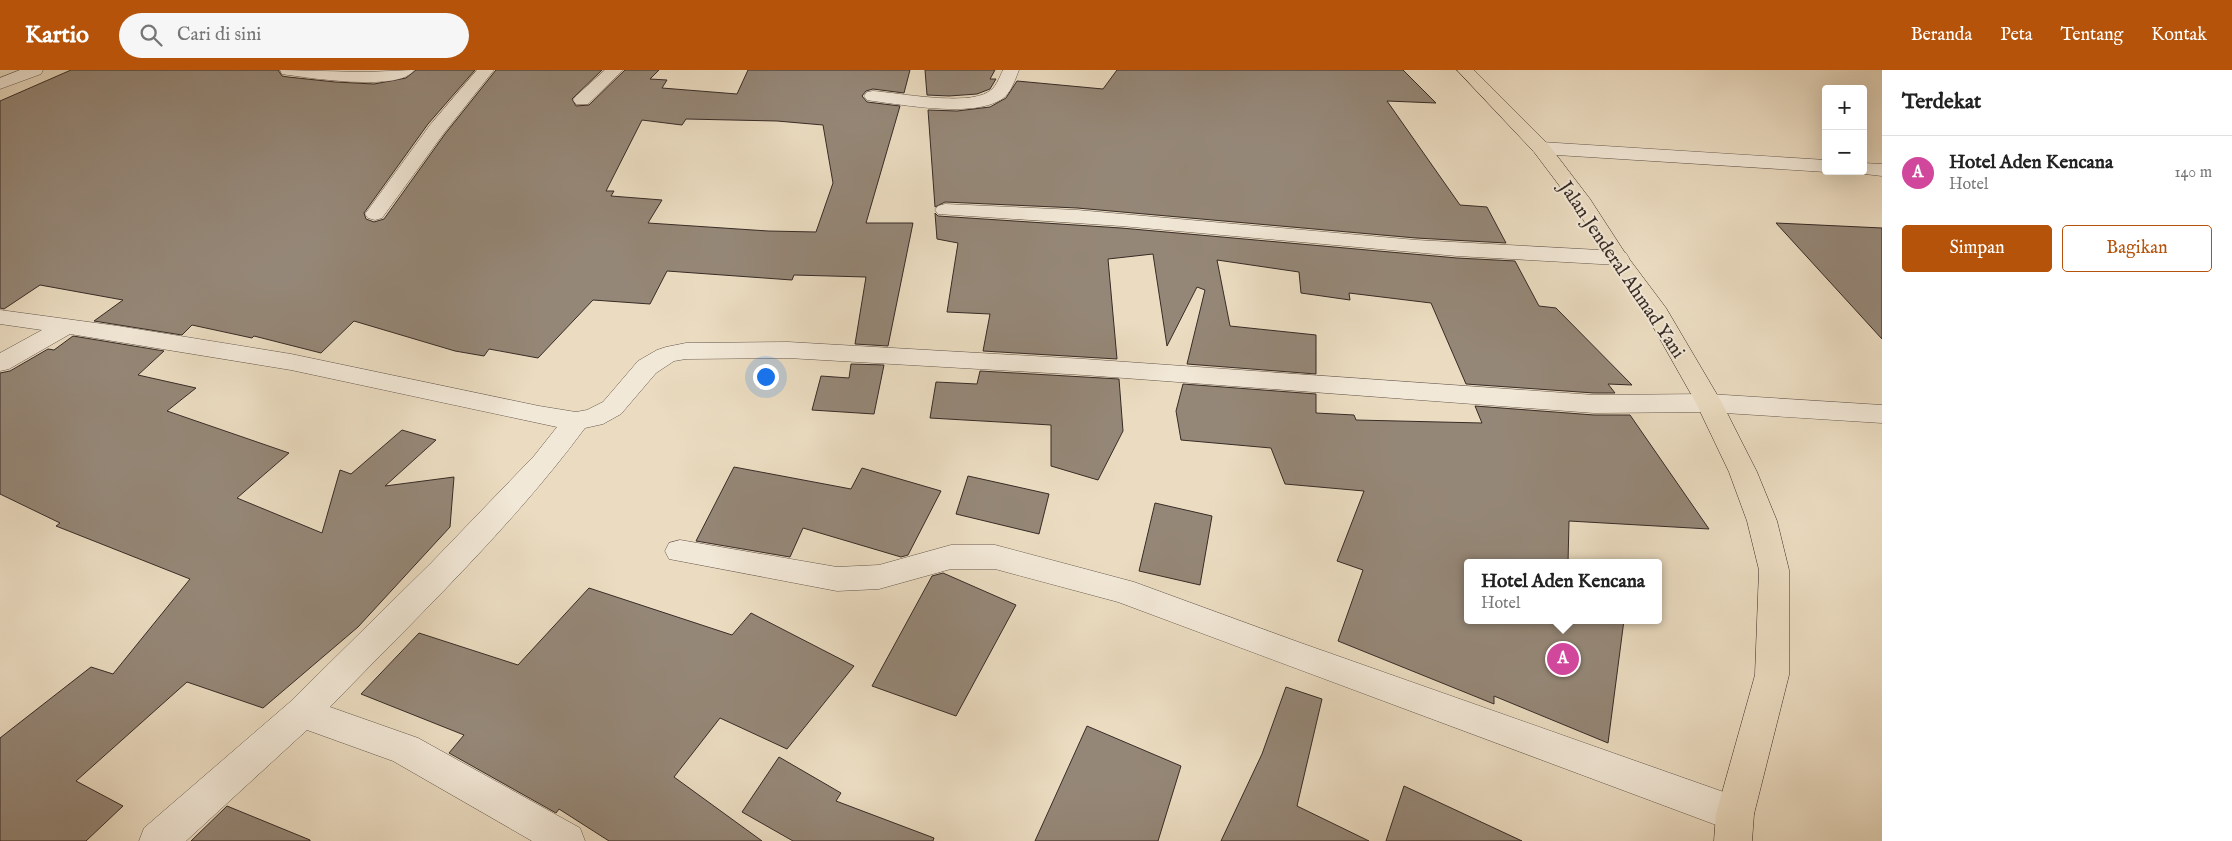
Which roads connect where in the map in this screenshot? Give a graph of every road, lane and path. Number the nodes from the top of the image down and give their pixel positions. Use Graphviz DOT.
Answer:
graph roads {
  1 [pos="35,70"];
  2 [pos="288,70"];
  3 [pos="406,70"];
  4 [pos="486,70"];
  5 [pos="615,70"];
  6 [pos="1011,70"];
  7 [pos="1465,70"];
  8 [pos="0,84"];
  9 [pos="873,96"];
  10 [pos="582,100"];
  11 [pos="1541,148"];
  12 [pos="1822,166"];
  13 [pos="1867,168"];
  14 [pos="1882,170"];
  15 [pos="945,210"];
  16 [pos="375,214"];
  17 [pos="1618,258"];
  18 [pos="0,317"];
  19 [pos="65,327"];
  20 [pos="0,364"];
  21 [pos="1709,403"];
  22 [pos="1882,414"];
  23 [pos="576,421"];
  24 [pos="680,551"];
  25 [pos="302,713"];
  26 [pos="1734,828"];
  27 [pos="158,841"];
  28 [pos="566,841"];
  1 -- 8 [label="street"];
  2 -- 3 [label="street"];
  4 -- 16 [label="street"];
  5 -- 10 [label="street"];
  6 -- 9 [label="street"];
  7 -- 11 [label="highway, Jalan Jenderal Ahmad Yani"];
  11 -- 12 [label="street"];
  11 -- 17 [label="highway, Jalan Jenderal Ahmad Yani"];
  13 -- 14 [label="street"];
  15 -- 17 [label="street"];
  17 -- 21 [label="highway, Jalan Jenderal Ahmad Yani"];
  18 -- 19 [label="street"];
  19 -- 20 [label="street"];
  19 -- 23 [label="street"];
  21 -- 22 [label="street"];
  21 -- 23 [label="street"];
  21 -- 26 [label="highway, Jalan Jenderal Ahmad Yani"];
  23 -- 25 [label="street"];
  24 -- 26 [label="street"];
  25 -- 27 [label="street"];
  25 -- 28 [label="street"];
}
